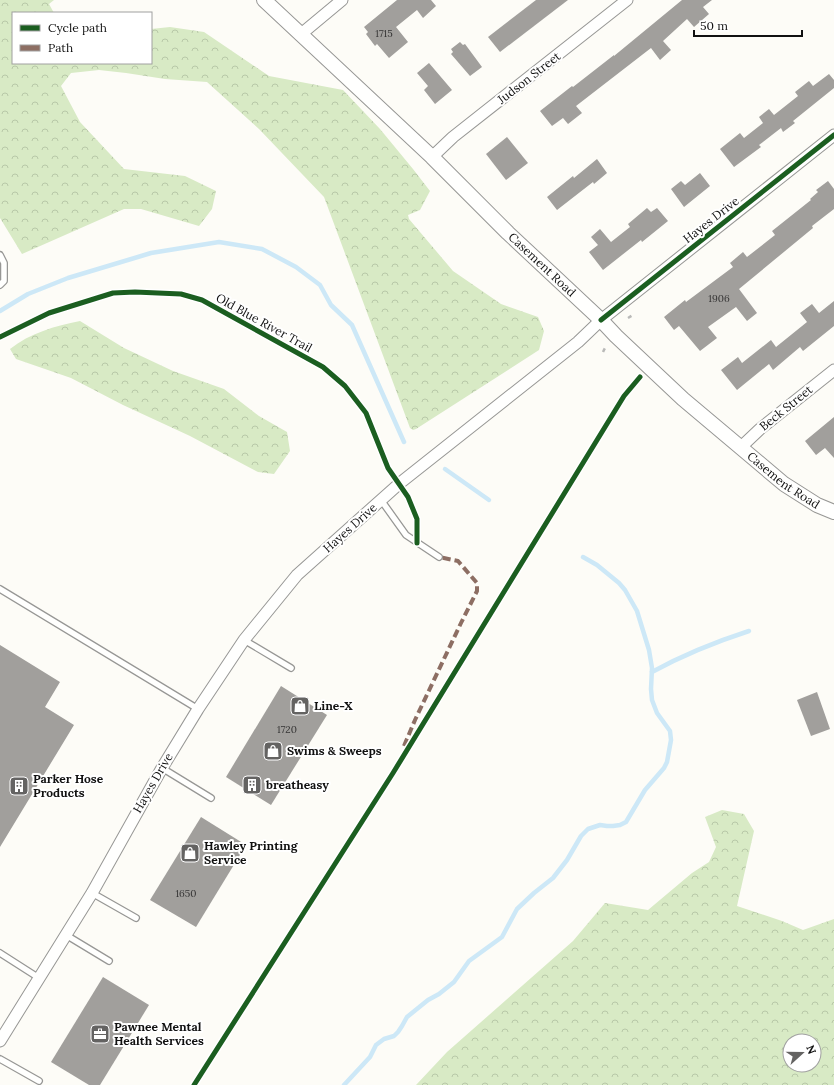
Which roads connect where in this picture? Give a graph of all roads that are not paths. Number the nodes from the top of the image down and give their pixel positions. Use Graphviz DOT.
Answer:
graph roads {
  1 [pos="264,0"];
  2 [pos="342,0"];
  3 [pos="627,0"];
  4 [pos="300,35"];
  5 [pos="834,135"];
  6 [pos="432,157"];
  7 [pos="0,255"];
  8 [pos="0,285"];
  9 [pos="601,320"];
  10 [pos="834,370"];
  11 [pos="740,448"];
  12 [pos="381,500"];
  13 [pos="834,512"];
  14 [pos="439,557"];
  15 [pos="0,589"];
  16 [pos="244,640"];
  17 [pos="291,668"];
  18 [pos="198,709"];
  19 [pos="162,768"];
  20 [pos="211,798"];
  21 [pos="92,892"];
  22 [pos="136,918"];
  23 [pos="66,935"];
  24 [pos="0,953"];
  25 [pos="110,961"];
  26 [pos="39,978"];
  27 [pos="0,1041"];
  28 [pos="0,1059"];
  29 [pos="39,1081"];
  1 -- 4 [label="street, Casement Road"];
  2 -- 4 [label="street"];
  3 -- 6 [label="street, Judson Street"];
  4 -- 6 [label="street, Casement Road"];
  5 -- 9 [label="street, Hayes Drive"];
  6 -- 9 [label="street, Casement Road"];
  7 -- 8 [label="lane"];
  9 -- 11 [label="street, Casement Road"];
  9 -- 12 [label="street, Hayes Drive"];
  10 -- 11 [label="street, Beck Street"];
  11 -- 13 [label="street, Casement Road"];
  12 -- 14 [label="lane"];
  12 -- 16 [label="street, Hayes Drive"];
  15 -- 18 [label="lane"];
  16 -- 17 [label="lane"];
  16 -- 18 [label="street, Hayes Drive"];
  18 -- 19 [label="street, Hayes Drive"];
  19 -- 20 [label="lane"];
  19 -- 21 [label="street, Hayes Drive"];
  21 -- 22 [label="lane"];
  21 -- 23 [label="street, Hayes Drive"];
  23 -- 25 [label="lane"];
  23 -- 26 [label="street, Hayes Drive"];
  24 -- 26 [label="lane"];
  26 -- 27 [label="street, Hayes Drive"];
  28 -- 29 [label="lane"];
}
